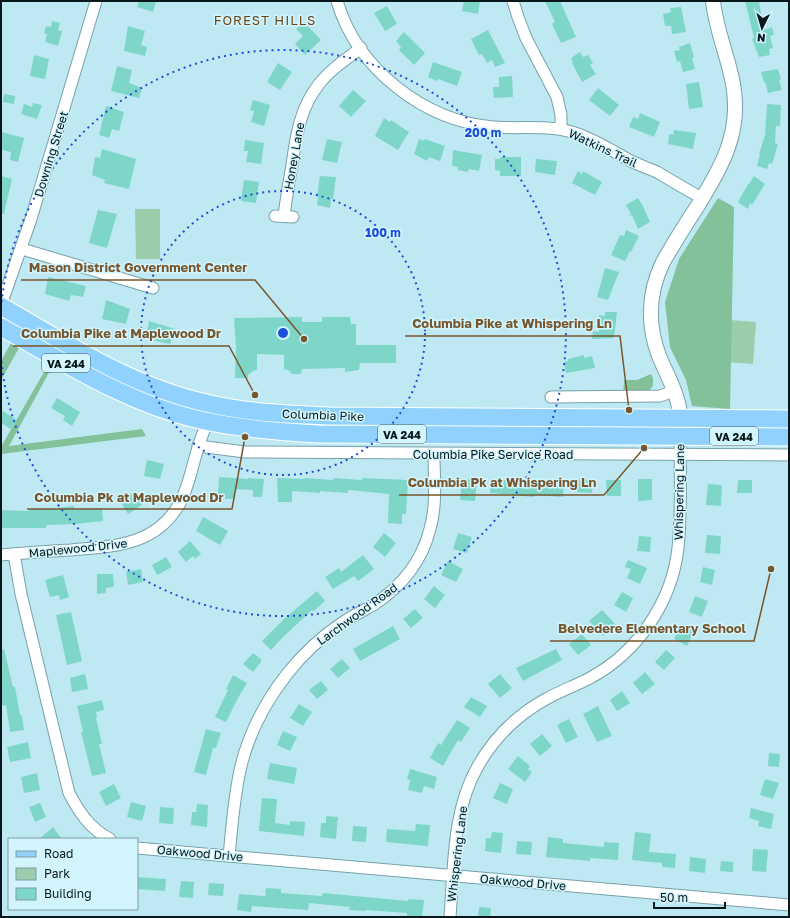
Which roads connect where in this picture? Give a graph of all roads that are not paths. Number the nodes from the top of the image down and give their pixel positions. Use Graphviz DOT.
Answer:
graph roads {
  1 [pos="96,1"];
  2 [pos="337,1"];
  3 [pos="513,1"];
  4 [pos="713,1"];
  5 [pos="361,48"];
  6 [pos="561,129"];
  7 [pos="702,198"];
  8 [pos="284,216"];
  9 [pos="22,248"];
  10 [pos="153,288"];
  11 [pos="1,306"];
  12 [pos="1,327"];
  13 [pos="674,391"];
  14 [pos="551,398"];
  15 [pos="214,405"];
  16 [pos="680,419"];
  17 [pos="789,419"];
  18 [pos="208,421"];
  19 [pos="680,436"];
  20 [pos="789,437"];
  21 [pos="198,446"];
  22 [pos="434,454"];
  23 [pos="680,455"];
  24 [pos="789,455"];
  25 [pos="14,554"];
  26 [pos="1,555"];
  27 [pos="109,838"];
  28 [pos="138,848"];
  29 [pos="229,856"];
  30 [pos="453,876"];
  31 [pos="789,905"];
  32 [pos="450,917"];
  1 -- 9 [label="street, Downing Street"];
  2 -- 5 [label="street, Watkins Trail"];
  3 -- 6 [label="street"];
  4 -- 7 [label="street, Whispering Lane"];
  5 -- 6 [label="street, Watkins Trail"];
  5 -- 8 [label="street, Honey Lane"];
  6 -- 7 [label="street, Watkins Trail"];
  7 -- 13 [label="street, Whispering Lane"];
  9 -- 10 [label="street"];
  9 -- 11 [label="street, Downing Street"];
  11 -- 15 [label="main road, Columbia Pike / VA 244"];
  12 -- 18 [label="main road, Columbia Pike / VA 244"];
  13 -- 14 [label="street"];
  13 -- 16 [label="street, Whispering Lane"];
  15 -- 16 [label="main road, Columbia Pike / VA 244"];
  15 -- 18 [label="street, Maplewood Drive"];
  16 -- 17 [label="main road, Columbia Pike / VA 244"];
  16 -- 19 [label="street, Whispering Lane"];
  18 -- 19 [label="main road, Columbia Pike / VA 244"];
  18 -- 21 [label="street, Maplewood Drive"];
  19 -- 20 [label="main road, Columbia Pike / VA 244"];
  19 -- 23 [label="street, Whispering Lane"];
  21 -- 22 [label="street, Columbia Pike Service Road"];
  21 -- 25 [label="street, Maplewood Drive"];
  22 -- 23 [label="street, Columbia Pike Service Road"];
  22 -- 29 [label="street, Larchwood Road"];
  23 -- 24 [label="street, Columbia Pike Service Road"];
  23 -- 30 [label="street, Whispering Lane"];
  25 -- 26 [label="street, Maplewood Drive"];
  25 -- 27 [label="street"];
  28 -- 29 [label="street, Oakwood Drive"];
  29 -- 30 [label="street, Oakwood Drive"];
  30 -- 31 [label="street, Oakwood Drive"];
  30 -- 32 [label="street, Whispering Lane"];
}
